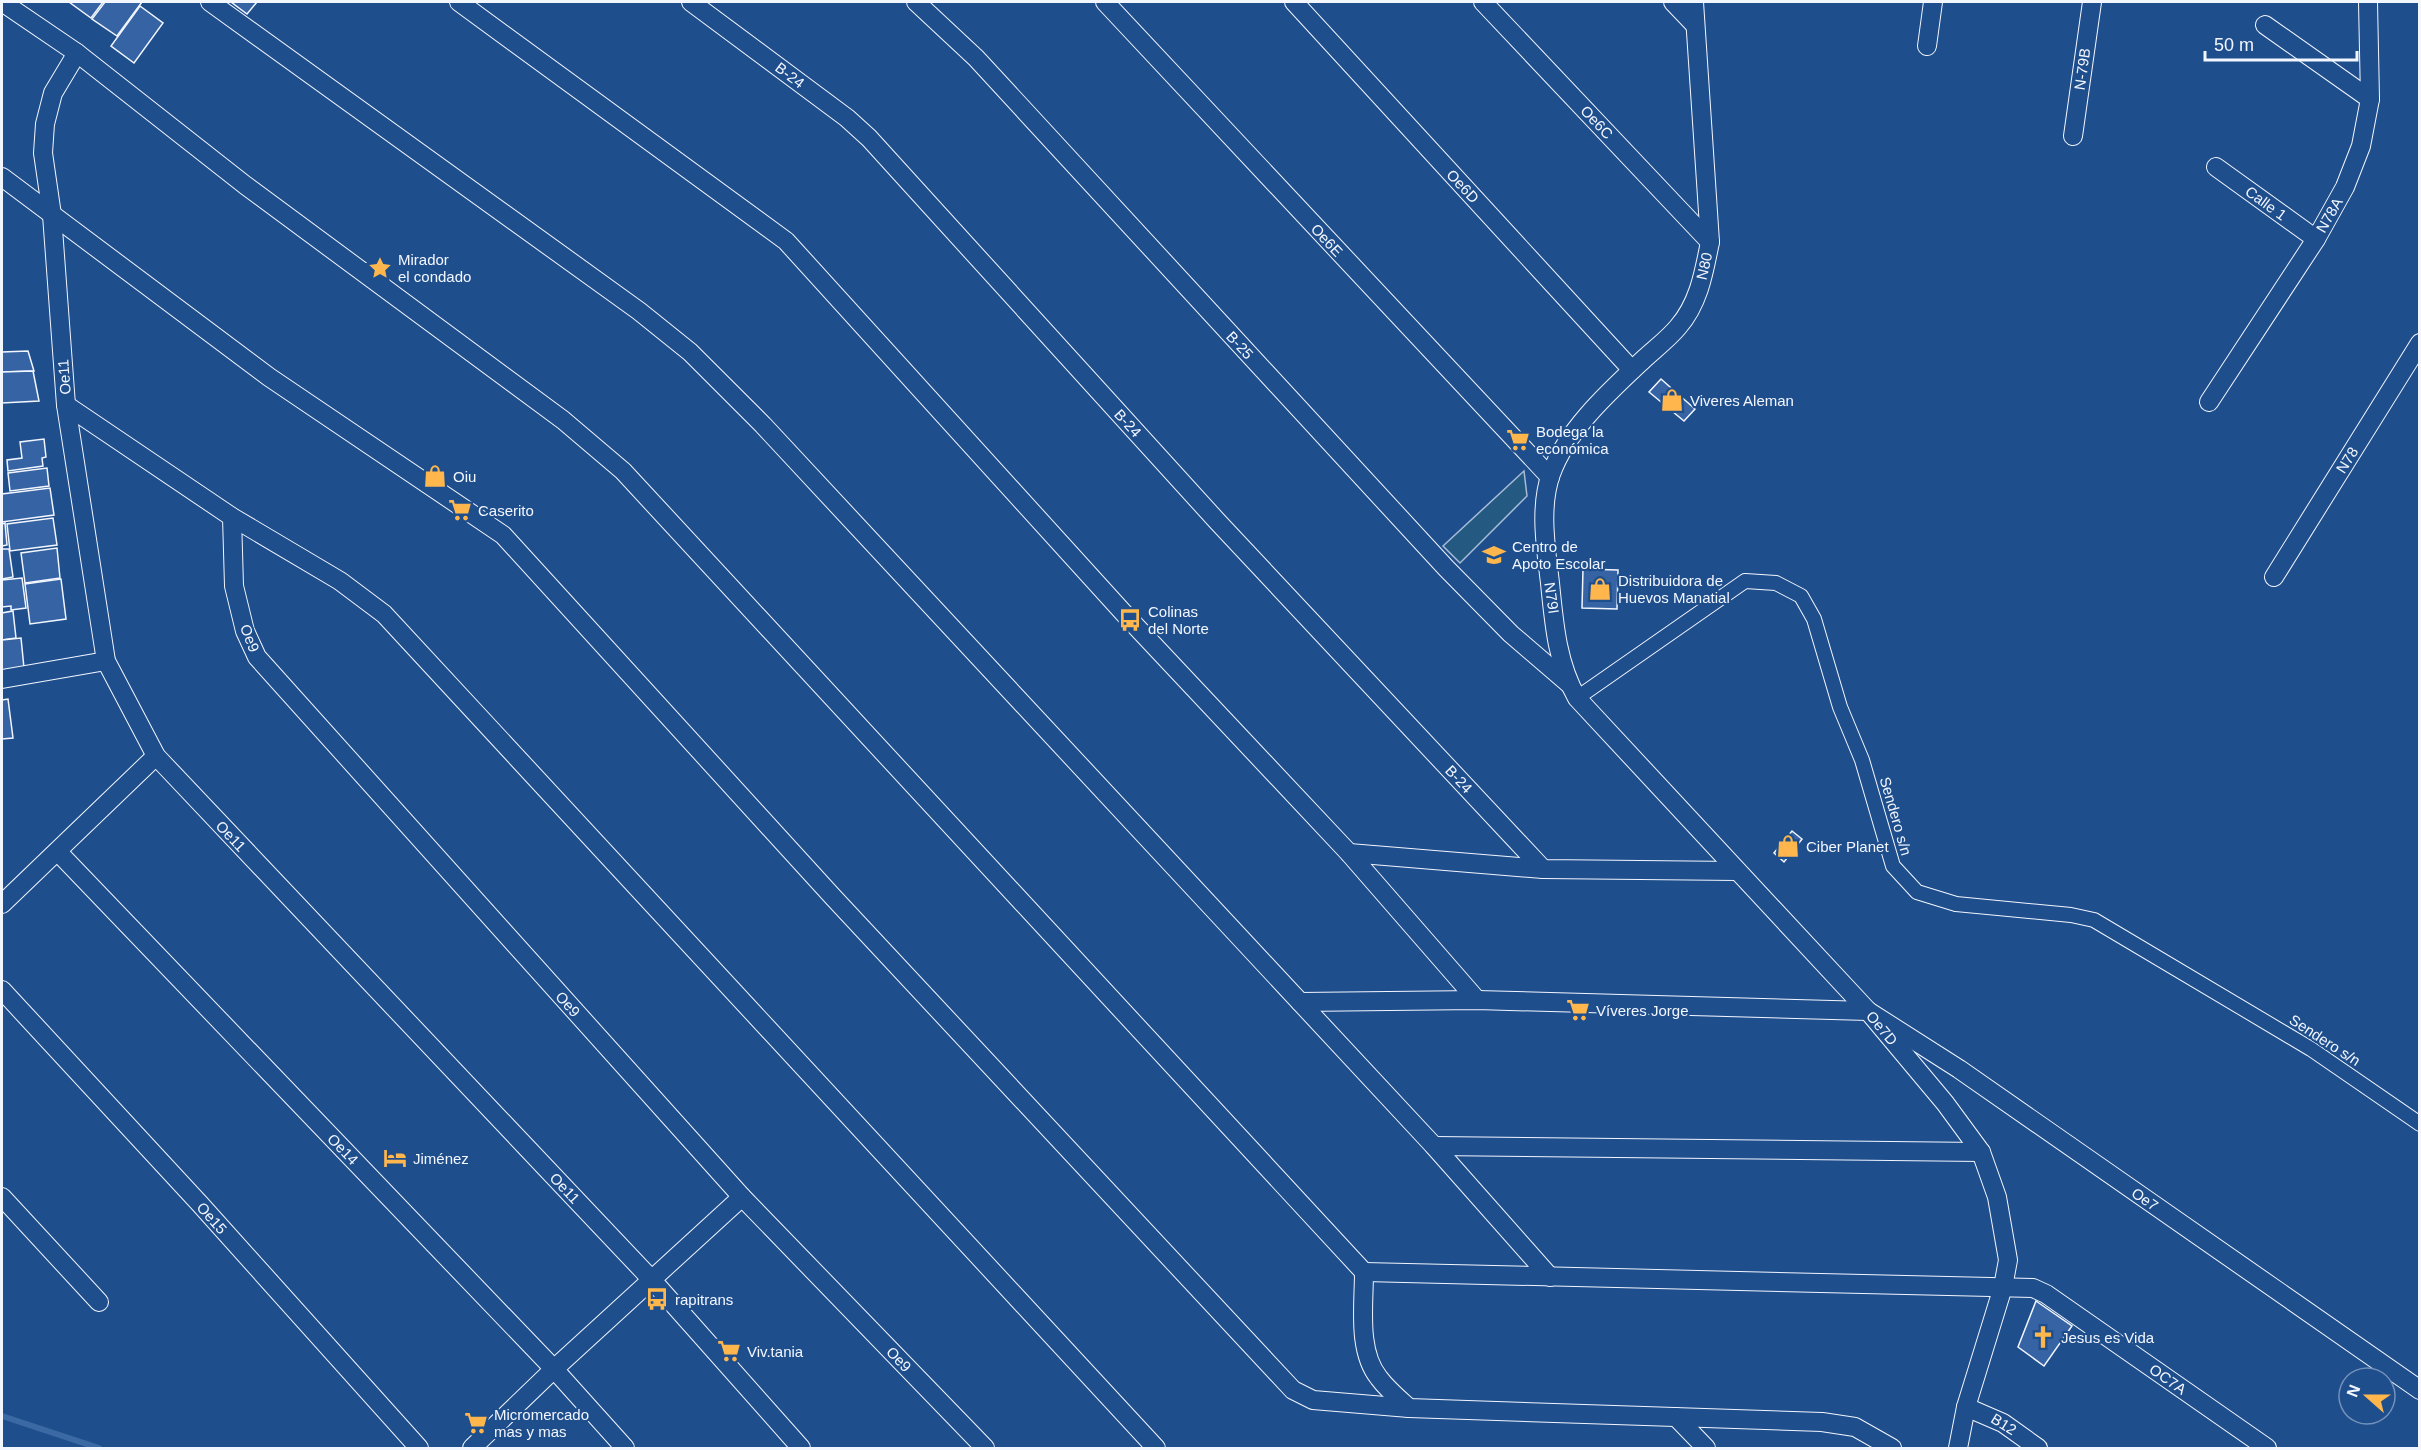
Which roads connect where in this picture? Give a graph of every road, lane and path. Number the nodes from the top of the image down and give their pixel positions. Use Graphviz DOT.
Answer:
graph roads {
  1 [pos="2,2"];
  2 [pos="210,2"];
  3 [pos="459,2"];
  4 [pos="691,2"];
  5 [pos="916,2"];
  6 [pos="1106,2"];
  7 [pos="1294,2"];
  8 [pos="1483,2"];
  9 [pos="1673,2"];
  10 [pos="1694,2"];
  11 [pos="1933,2"];
  12 [pos="2092,2"];
  13 [pos="2368,2"];
  14 [pos="1694,24"];
  15 [pos="2265,25"];
  16 [pos="1927,46"];
  17 [pos="77,53"];
  18 [pos="2370,99"];
  19 [pos="2073,136"];
  20 [pos="2216,167"];
  21 [pos="2,177"];
  22 [pos="52,215"];
  23 [pos="2316,239"];
  24 [pos="1710,242"];
  25 [pos="2420,343"];
  26 [pos="1632,370"];
  27 [pos="2209,402"];
  28 [pos="66,405"];
  29 [pos="1550,477"];
  30 [pos="232,517"];
  31 [pos="2274,577"];
  32 [pos="106,662"];
  33 [pos="2,679"];
  34 [pos="1573,690"];
  35 [pos="156,756"];
  36 [pos="58,852"];
  37 [pos="1349,853"];
  38 [pos="1543,869"];
  39 [pos="1737,871"];
  40 [pos="2,904"];
  41 [pos="2,990"];
  42 [pos="1477,1000"];
  43 [pos="1300,1002"];
  44 [pos="1868,1011"];
  45 [pos="2420,1124"];
  46 [pos="1434,1146"];
  47 [pos="1981,1152"];
  48 [pos="2,1197"];
  49 [pos="742,1197"];
  50 [pos="1364,1272"];
  51 [pos="1550,1277"];
  52 [pos="652,1280"];
  53 [pos="2003,1287"];
  54 [pos="99,1302"];
  55 [pos="554,1369"];
  56 [pos="2420,1390"];
  57 [pos="1966,1407"];
  58 [pos="1409,1408"];
  59 [pos="1676,1417"];
  60 [pos="419,1449"];
  61 [pos="472,1449"];
  62 [pos="625,1449"];
  63 [pos="801,1449"];
  64 [pos="985,1449"];
  65 [pos="1156,1449"];
  66 [pos="1706,1449"];
  67 [pos="1892,1449"];
  68 [pos="1958,1449"];
  69 [pos="2038,1449"];
  70 [pos="2267,1449"];
  1 -- 17 [label="street"];
  2 -- 43 [label="street"];
  3 -- 37 [label="street"];
  4 -- 38 [label="street, B-24"];
  5 -- 34 [label="street, B-25"];
  6 -- 29 [label="street, Oe6E"];
  7 -- 26 [label="street, Oe6D"];
  8 -- 24 [label="street, Oe6C"];
  9 -- 14 [label="street"];
  10 -- 14 [label="street, N80"];
  11 -- 16 [label="street"];
  12 -- 19 [label="street, N-79B"];
  13 -- 18 [label="street, N78A"];
  14 -- 24 [label="street, N80"];
  15 -- 18 [label="street"];
  17 -- 22 [label="street, Oe11"];
  17 -- 50 [label="street"];
  18 -- 23 [label="street, N78A"];
  20 -- 23 [label="street, Calle 1"];
  21 -- 22 [label="street"];
  22 -- 28 [label="street, Oe11"];
  22 -- 58 [label="street"];
  23 -- 27 [label="street, N78A"];
  24 -- 26 [label="street, N80"];
  25 -- 31 [label="street, N78"];
  26 -- 29 [label="street, N80"];
  28 -- 30 [label="street"];
  28 -- 32 [label="street, Oe11"];
  29 -- 34 [label="street, N79I"];
  30 -- 49 [label="street, Oe9"];
  30 -- 65 [label="street"];
  32 -- 33 [label="street"];
  32 -- 35 [label="street, Oe11"];
  34 -- 39 [label="street, Oe7D"];
  34 -- 45 [label="street, Sendero s/n"];
  35 -- 36 [label="street"];
  35 -- 52 [label="street, Oe11"];
  36 -- 40 [label="street"];
  36 -- 55 [label="street, Oe14"];
  37 -- 38 [label="street"];
  37 -- 42 [label="street"];
  38 -- 39 [label="street"];
  39 -- 44 [label="street, Oe7D"];
  41 -- 60 [label="street, Oe15"];
  42 -- 43 [label="street"];
  42 -- 44 [label="street"];
  43 -- 46 [label="street"];
  44 -- 47 [label="street, Oe7D"];
  44 -- 56 [label="street, Oe7"];
  46 -- 47 [label="street"];
  46 -- 51 [label="street"];
  47 -- 53 [label="street, Oe7D"];
  48 -- 54 [label="street"];
  49 -- 52 [label="street"];
  49 -- 64 [label="street, Oe9"];
  50 -- 51 [label="street, OC7A"];
  50 -- 58 [label="street"];
  51 -- 53 [label="street, OC7A"];
  52 -- 55 [label="street"];
  52 -- 63 [label="street, Oe11"];
  53 -- 57 [label="street, Oe7D"];
  53 -- 70 [label="street, OC7A"];
  55 -- 61 [label="street"];
  55 -- 62 [label="street, Oe14"];
  57 -- 68 [label="street, Oe7D"];
  57 -- 69 [label="street, B12"];
  58 -- 59 [label="street"];
  59 -- 66 [label="street"];
  59 -- 67 [label="street"];
}
